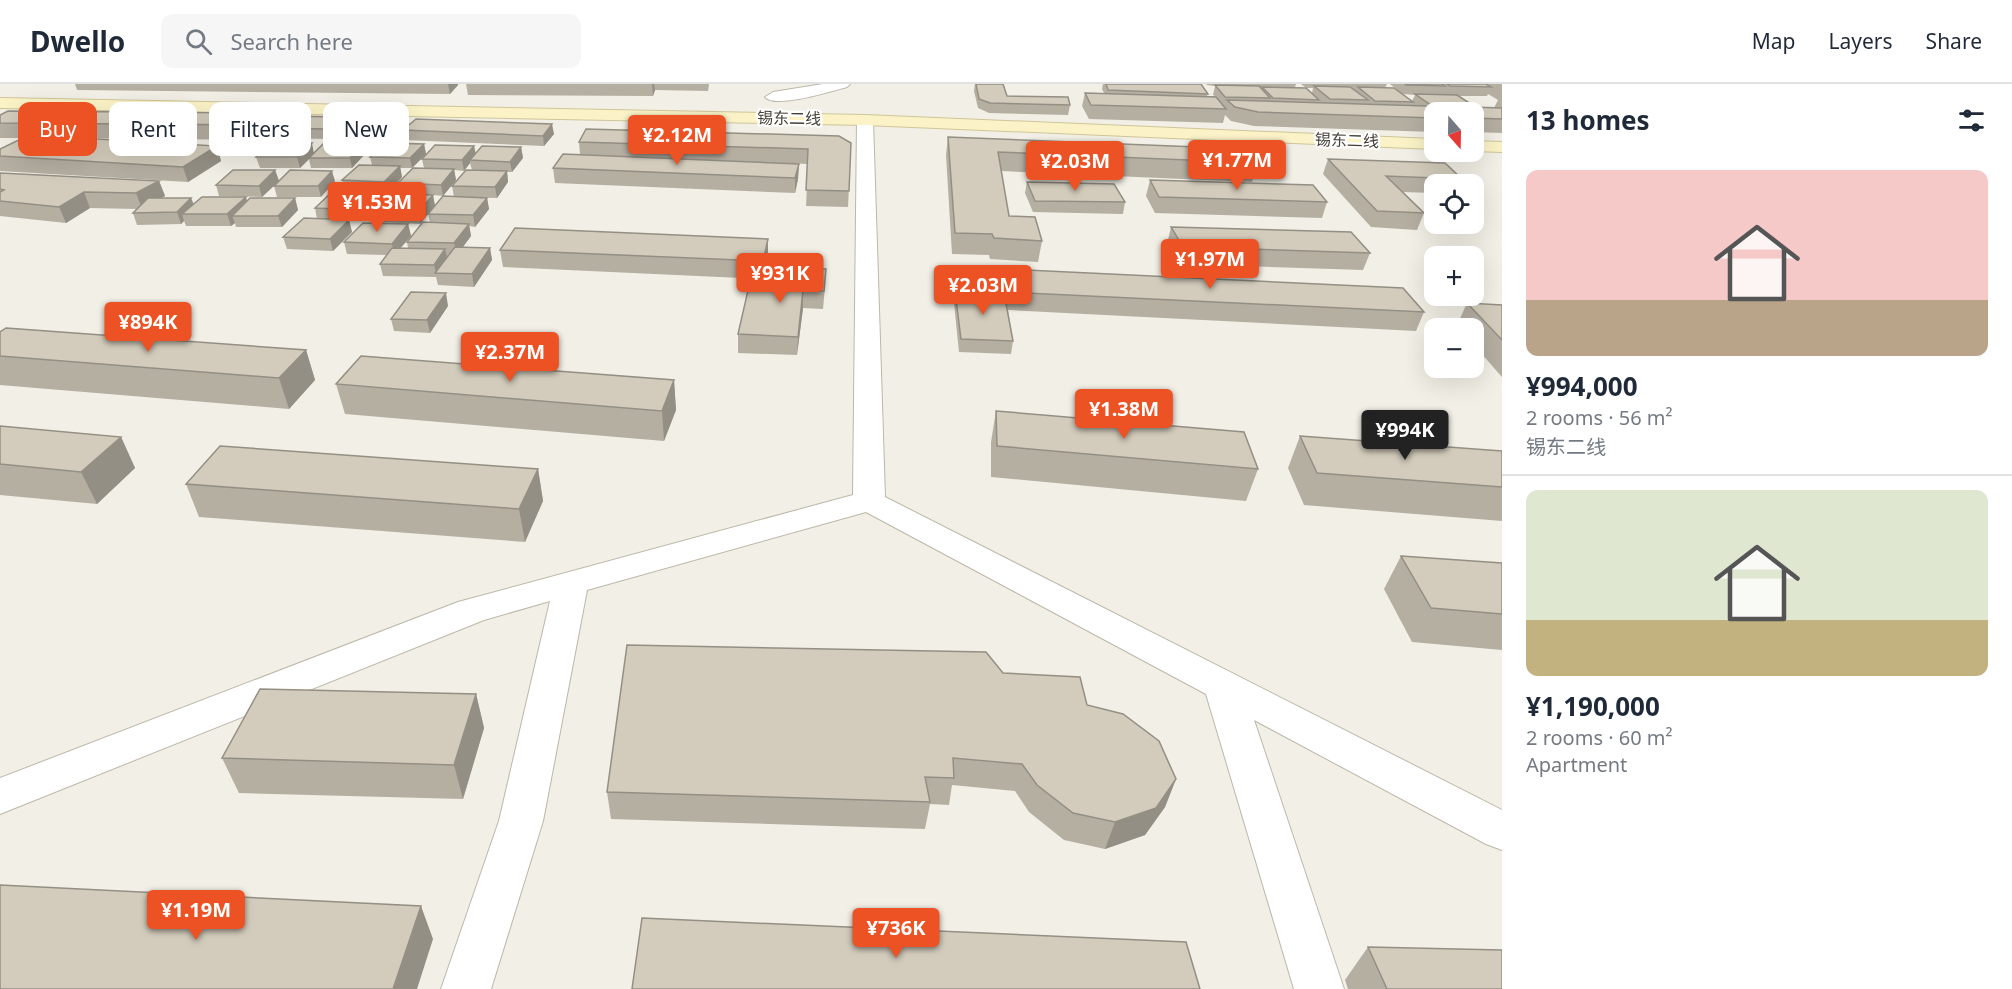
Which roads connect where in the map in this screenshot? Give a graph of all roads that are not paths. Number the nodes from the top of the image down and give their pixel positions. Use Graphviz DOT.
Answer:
graph roads {
  1 [pos="842,84"];
  2 [pos="775,91"];
  3 [pos="0,103"];
  4 [pos="768,118"];
  5 [pos="865,120"];
  6 [pos="1424,144"];
  7 [pos="1484,146"];
  8 [pos="1502,147"];
  9 [pos="869,501"];
  10 [pos="571,584"];
  11 [pos="1222,685"];
  12 [pos="0,796"];
  13 [pos="1502,831"];
  14 [pos="466,989"];
  15 [pos="1319,989"];
  1 -- 2 [label="street"];
  2 -- 4 [label="street"];
  3 -- 4 [label="main road, 锡东二线"];
  4 -- 5 [label="main road, 锡东二线"];
  5 -- 6 [label="main road, 锡东二线"];
  5 -- 9 [label="street"];
  7 -- 8 [label="main road"];
  9 -- 10 [label="street"];
  9 -- 11 [label="street"];
  10 -- 12 [label="street"];
  10 -- 14 [label="street"];
  11 -- 13 [label="street"];
  11 -- 15 [label="street"];
}
